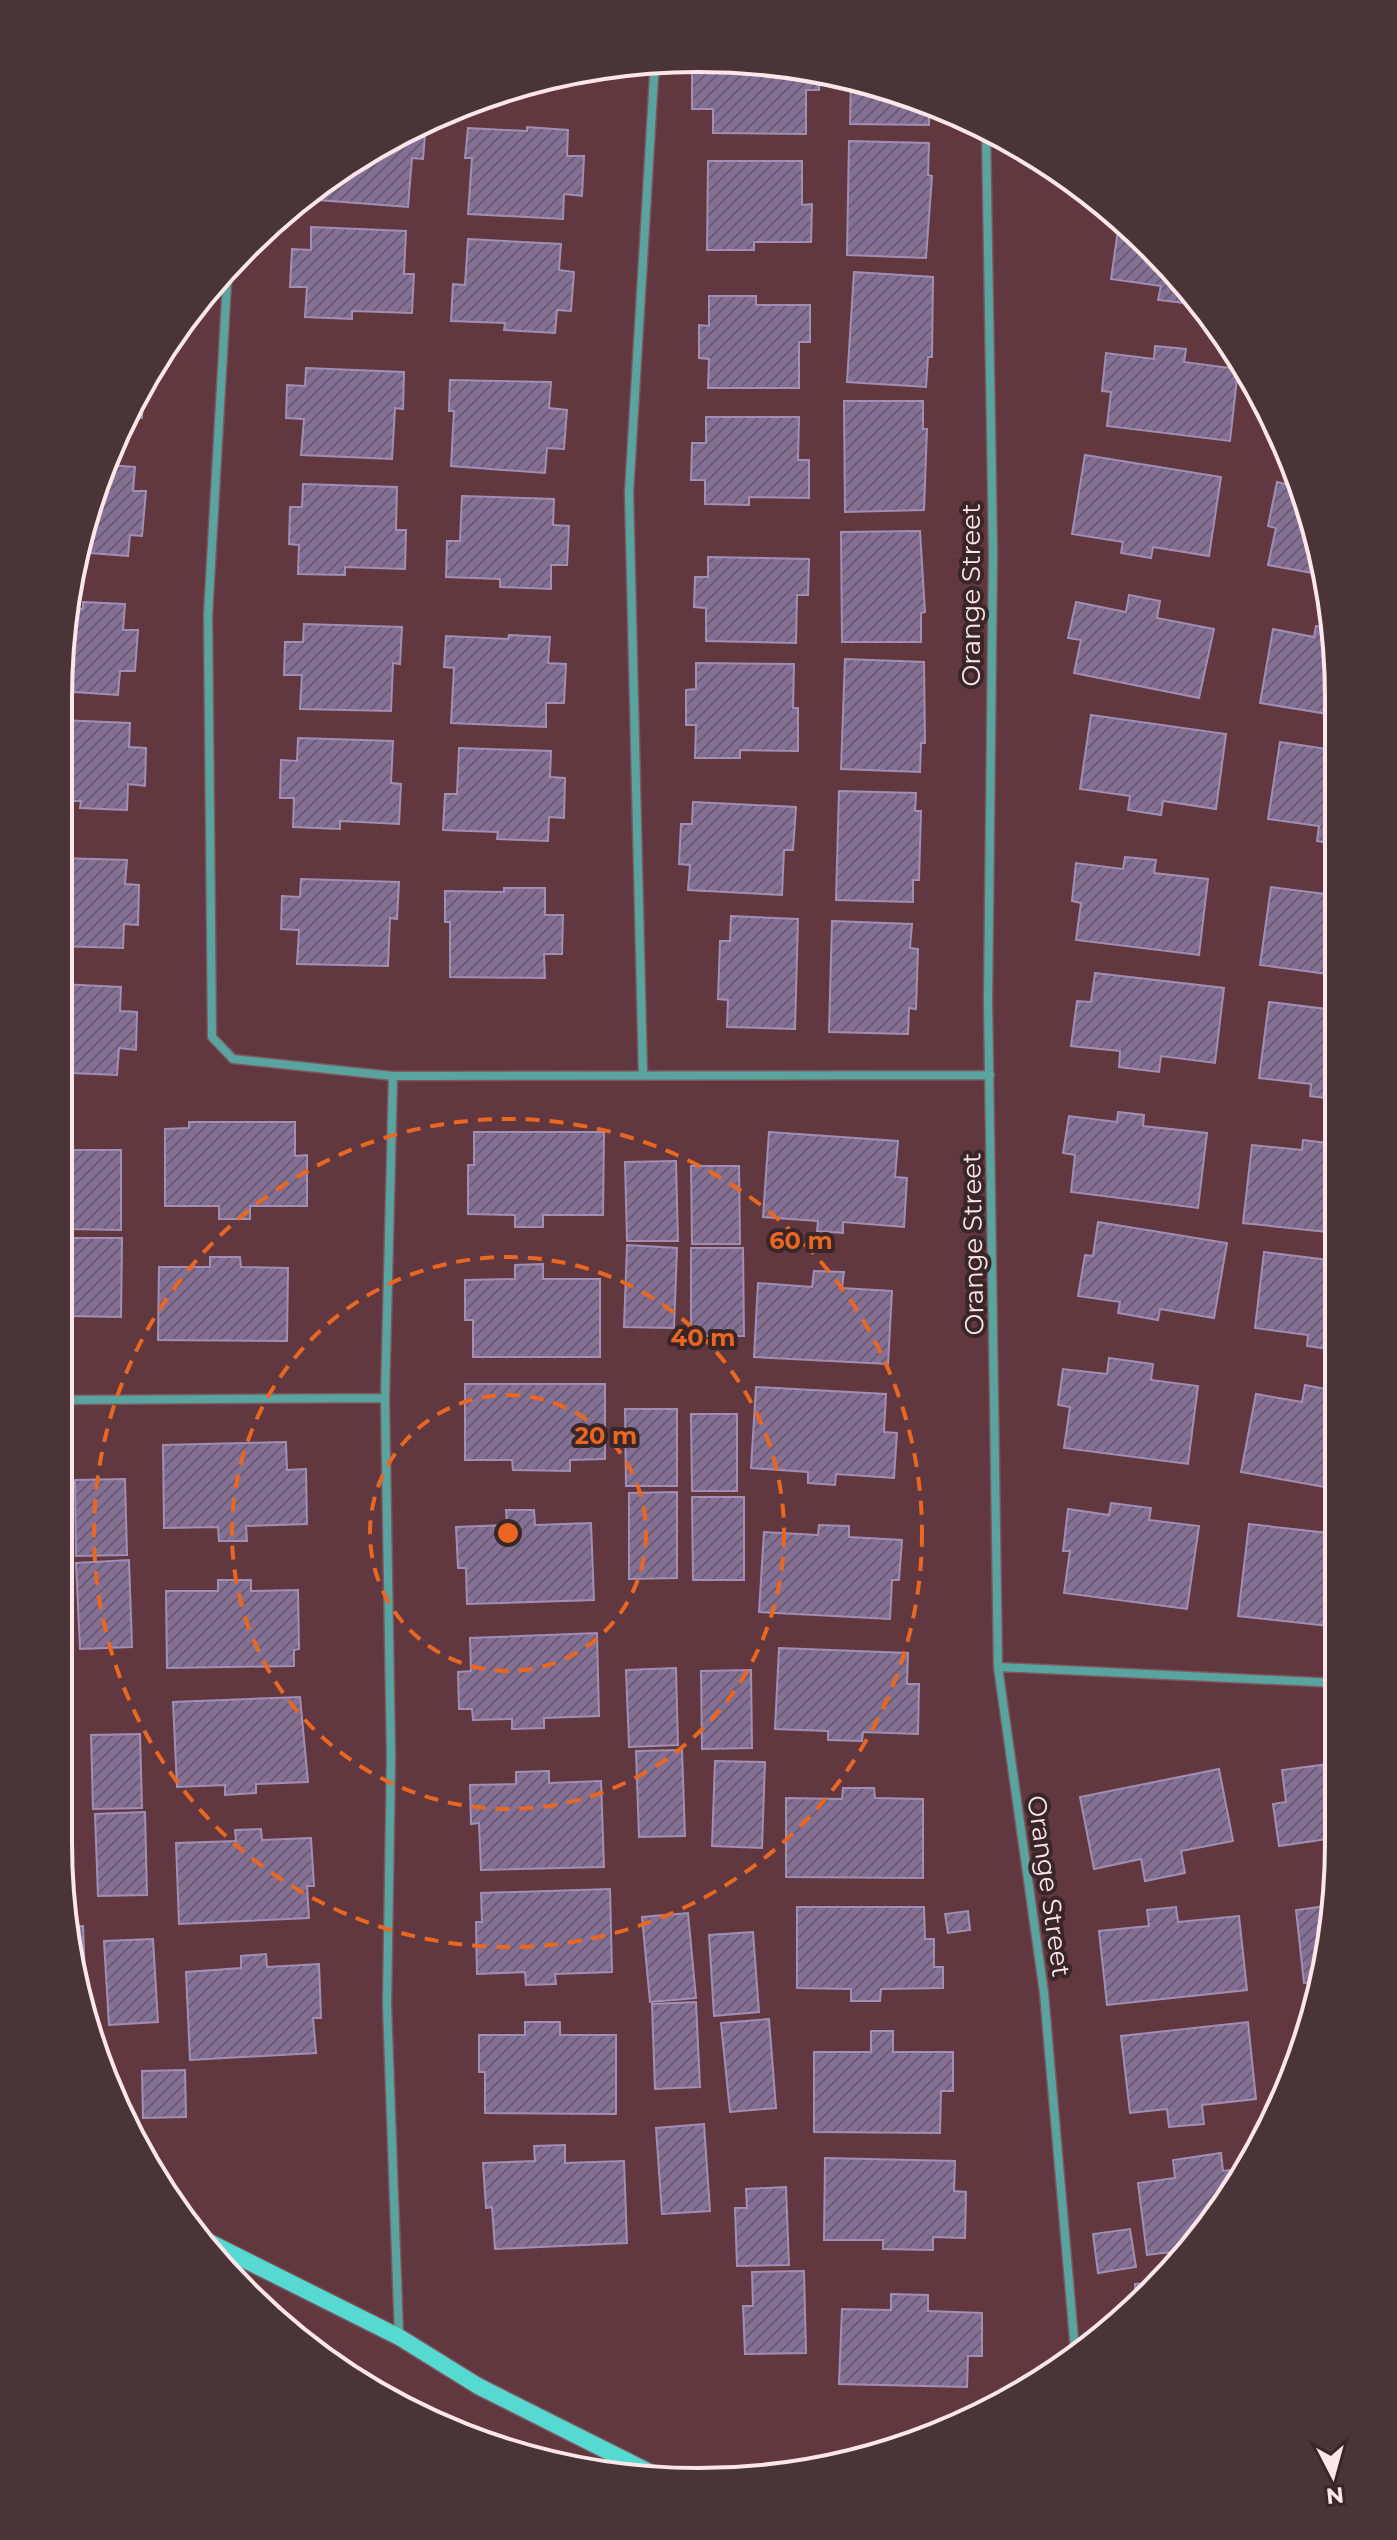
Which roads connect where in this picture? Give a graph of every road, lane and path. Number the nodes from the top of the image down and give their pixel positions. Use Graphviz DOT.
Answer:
graph roads {
  1 [pos="654,73"];
  2 [pos="988,143"];
  3 [pos="227,285"];
  4 [pos="990,1075"];
  5 [pos="393,1076"];
  6 [pos="643,1076"];
  7 [pos="385,1398"];
  8 [pos="72,1400"];
  9 [pos="998,1667"];
  10 [pos="1325,1682"];
  11 [pos="222,2248"];
  12 [pos="399,2337"];
  13 [pos="1074,2343"];
  14 [pos="634,2465"];
  1 -- 6 [label="street"];
  2 -- 4 [label="street, Orange Street"];
  3 -- 5 [label="street"];
  4 -- 6 [label="street"];
  4 -- 9 [label="street, Orange Street"];
  5 -- 6 [label="street"];
  5 -- 7 [label="street"];
  7 -- 8 [label="street"];
  7 -- 12 [label="street"];
  9 -- 10 [label="street"];
  9 -- 13 [label="street, Orange Street"];
  11 -- 12 [label="street"];
  12 -- 14 [label="street"];
}
